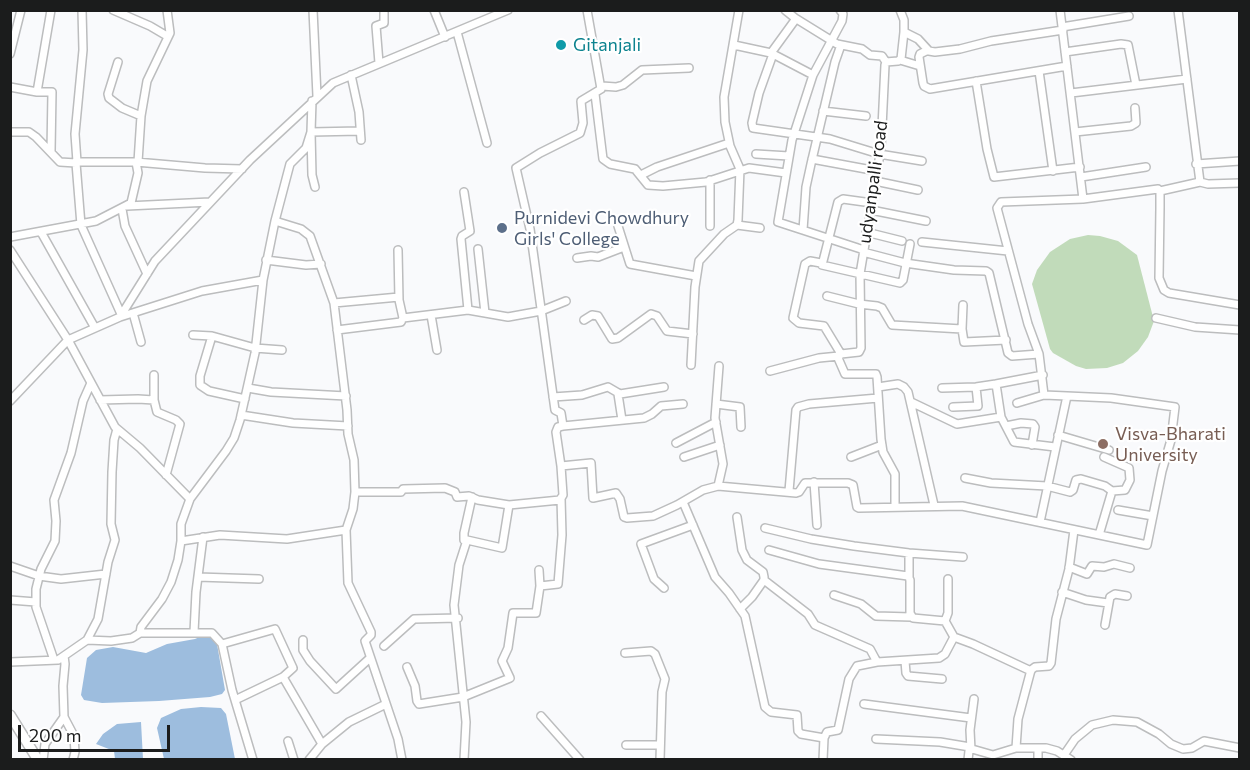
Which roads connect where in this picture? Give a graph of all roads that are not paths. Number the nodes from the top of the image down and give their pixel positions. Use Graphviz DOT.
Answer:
graph roads {
  1 [pos="21,10"];
  2 [pos="51,10"];
  3 [pos="82,10"];
  4 [pos="113,10"];
  5 [pos="167,10"];
  6 [pos="313,10"];
  7 [pos="384,10"];
  8 [pos="434,10"];
  9 [pos="508,10"];
  10 [pos="587,10"];
  11 [pos="739,10"];
  12 [pos="785,10"];
  13 [pos="840,10"];
  14 [pos="900,10"];
  15 [pos="1060,10"];
  16 [pos="1178,10"];
  17 [pos="1129,16"];
  18 [pos="795,18"];
  19 [pos="14,21"];
  20 [pos="1063,28"];
  21 [pos="456,32"];
  22 [pos="904,32"];
  23 [pos="167,36"];
  24 [pos="445,37"];
  25 [pos="832,41"];
  26 [pos="734,45"];
  27 [pos="841,45"];
  28 [pos="928,50"];
  29 [pos="1065,52"];
  30 [pos="772,53"];
  31 [pos="10,54"];
  32 [pos="900,60"];
  33 [pos="118,62"];
  34 [pos="886,62"];
  35 [pos="379,63"];
  36 [pos="920,66"];
  37 [pos="1067,66"];
  38 [pos="689,68"];
  39 [pos="1040,70"];
  40 [pos="351,75"];
  41 [pos="813,75"];
  42 [pos="1187,79"];
  43 [pos="976,81"];
  44 [pos="1136,85"];
  45 [pos="602,86"];
  46 [pos="10,87"];
  47 [pos="37,92"];
  48 [pos="1071,93"];
  49 [pos="595,94"];
  50 [pos="315,99"];
  51 [pos="596,105"];
  52 [pos="1135,108"];
  53 [pos="823,111"];
  54 [pos="141,116"];
  55 [pos="866,116"];
  56 [pos="583,123"];
  57 [pos="360,131"];
  58 [pos="10,132"];
  59 [pos="311,132"];
  60 [pos="1075,132"];
  61 [pos="794,133"];
  62 [pos="816,138"];
  63 [pos="361,140"];
  64 [pos="488,142"];
  65 [pos="729,143"];
  66 [pos="51,150"];
  67 [pos="756,153"];
  68 [pos="879,154"];
  69 [pos="789,156"];
  70 [pos="812,159"];
  71 [pos="1239,161"];
  72 [pos="137,162"];
  73 [pos="922,162"];
  74 [pos="1196,164"];
  75 [pos="1080,167"];
  76 [pos="1146,167"];
  77 [pos="242,169"];
  78 [pos="740,169"];
  79 [pos="877,171"];
  80 [pos="1053,171"];
  81 [pos="786,173"];
  82 [pos="641,175"];
  83 [pos="1081,177"];
  84 [pos="710,180"];
  85 [pos="875,181"];
  86 [pos="1200,182"];
  87 [pos="1239,183"];
  88 [pos="315,187"];
  89 [pos="918,190"];
  90 [pos="1160,191"];
  91 [pos="464,192"];
  92 [pos="1083,198"];
  93 [pos="210,202"];
  94 [pos="124,207"];
  95 [pos="871,207"];
  96 [pos="275,221"];
  97 [pos="926,221"];
  98 [pos="81,225"];
  99 [pos="737,225"];
  100 [pos="618,226"];
  101 [pos="710,226"];
  102 [pos="760,228"];
  103 [pos="803,230"];
  104 [pos="41,232"];
  105 [pos="866,232"];
  106 [pos="10,237"];
  107 [pos="829,239"];
  108 [pos="922,242"];
  109 [pos="624,247"];
  110 [pos="478,249"];
  111 [pos="10,250"];
  112 [pos="398,250"];
  113 [pos="864,251"];
  114 [pos="1008,251"];
  115 [pos="577,258"];
  116 [pos="266,260"];
  117 [pos="821,263"];
  118 [pos="905,263"];
  119 [pos="321,264"];
  120 [pos="147,274"];
  121 [pos="860,274"];
  122 [pos="696,276"];
  123 [pos="263,280"];
  124 [pos="826,296"];
  125 [pos="399,297"];
  126 [pos="566,301"];
  127 [pos="334,303"];
  128 [pos="859,304"];
  129 [pos="963,305"];
  130 [pos="1239,305"];
  131 [pos="468,310"];
  132 [pos="541,311"];
  133 [pos="132,313"];
  134 [pos="485,313"];
  135 [pos="431,315"];
  136 [pos="120,316"];
  137 [pos="403,318"];
  138 [pos="1156,318"];
  139 [pos="584,320"];
  140 [pos="95,328"];
  141 [pos="962,329"];
  142 [pos="337,330"];
  143 [pos="1239,330"];
  144 [pos="693,334"];
  145 [pos="193,335"];
  146 [pos="212,336"];
  147 [pos="68,340"];
  148 [pos="1006,340"];
  149 [pos="141,342"];
  150 [pos="255,348"];
  151 [pos="282,350"];
  152 [pos="437,350"];
  153 [pos="1039,354"];
  154 [pos="840,355"];
  155 [pos="691,365"];
  156 [pos="719,366"];
  157 [pos="770,371"];
  158 [pos="154,375"];
  159 [pos="1043,375"];
  160 [pos="92,383"];
  161 [pos="996,384"];
  162 [pos="664,387"];
  163 [pos="878,387"];
  164 [pos="976,387"];
  165 [pos="248,388"];
  166 [pos="942,388"];
  167 [pos="618,394"];
  168 [pos="1044,395"];
  169 [pos="346,396"];
  170 [pos="1067,396"];
  171 [pos="553,397"];
  172 [pos="878,398"];
  173 [pos="245,399"];
  174 [pos="100,400"];
  175 [pos="154,400"];
  176 [pos="10,401"];
  177 [pos="911,402"];
  178 [pos="1017,403"];
  179 [pos="683,404"];
  180 [pos="716,404"];
  181 [pos="953,407"];
  182 [pos="241,415"];
  183 [pos="1001,417"];
  184 [pos="622,420"];
  185 [pos="716,422"];
  186 [pos="348,426"];
  187 [pos="563,426"];
  188 [pos="1006,426"];
  189 [pos="741,427"];
  190 [pos="117,429"];
  191 [pos="1058,435"];
  192 [pos="676,443"];
  193 [pos="1032,444"];
  194 [pos="720,445"];
  195 [pos="882,445"];
  196 [pos="1055,447"];
  197 [pos="1110,450"];
  198 [pos="684,456"];
  199 [pos="851,457"];
  200 [pos="1104,457"];
  201 [pos="561,466"];
  202 [pos="166,474"];
  203 [pos="965,478"];
  204 [pos="814,482"];
  205 [pos="718,486"];
  206 [pos="1047,486"];
  207 [pos="789,491"];
  208 [pos="1112,491"];
  209 [pos="355,492"];
  210 [pos="472,497"];
  211 [pos="561,498"];
  212 [pos="190,499"];
  213 [pos="683,502"];
  214 [pos="509,505"];
  215 [pos="934,505"];
  216 [pos="895,507"];
  217 [pos="1118,510"];
  218 [pos="1153,516"];
  219 [pos="737,517"];
  220 [pos="1040,522"];
  221 [pos="693,525"];
  222 [pos="817,525"];
  223 [pos="765,528"];
  224 [pos="346,530"];
  225 [pos="1074,530"];
  226 [pos="1099,535"];
  227 [pos="203,537"];
  228 [pos="467,540"];
  229 [pos="181,541"];
  230 [pos="769,550"];
  231 [pos="909,554"];
  232 [pos="963,557"];
  233 [pos="10,566"];
  234 [pos="1069,567"];
  235 [pos="1130,568"];
  236 [pos="539,570"];
  237 [pos="106,574"];
  238 [pos="39,576"];
  239 [pos="198,577"];
  240 [pos="909,578"];
  241 [pos="259,579"];
  242 [pos="948,579"];
  243 [pos="764,580"];
  244 [pos="540,586"];
  245 [pos="664,588"];
  246 [pos="1062,592"];
  247 [pos="834,595"];
  248 [pos="1126,596"];
  249 [pos="10,600"];
  250 [pos="36,602"];
  251 [pos="1108,603"];
  252 [pos="741,609"];
  253 [pos="911,617"];
  254 [pos="457,618"];
  255 [pos="945,621"];
  256 [pos="1105,625"];
  257 [pos="194,632"];
  258 [pos="140,633"];
  259 [pos="954,637"];
  260 [pos="87,640"];
  261 [pos="303,640"];
  262 [pos="222,644"];
  263 [pos="384,646"];
  264 [pos="626,653"];
  265 [pos="63,656"];
  266 [pos="370,658"];
  267 [pos="54,660"];
  268 [pos="904,661"];
  269 [pos="10,662"];
  270 [pos="877,662"];
  271 [pos="407,667"];
  272 [pos="1031,671"];
  273 [pos="283,677"];
  274 [pos="942,679"];
  275 [pos="463,697"];
  276 [pos="974,699"];
  277 [pos="235,700"];
  278 [pos="386,704"];
  279 [pos="864,704"];
  280 [pos="10,714"];
  281 [pos="541,716"];
  282 [pos="64,717"];
  283 [pos="971,718"];
  284 [pos="824,738"];
  285 [pos="876,739"];
  286 [pos="288,741"];
  287 [pos="322,744"];
  288 [pos="627,745"];
  289 [pos="660,745"];
  290 [pos="1016,748"];
  291 [pos="1038,748"];
  292 [pos="1239,748"];
  293 [pos="970,749"];
  294 [pos="1064,755"];
  295 [pos="38,759"];
  296 [pos="43,759"];
  297 [pos="73,759"];
  298 [pos="253,759"];
  299 [pos="294,759"];
  300 [pos="309,759"];
  301 [pos="402,759"];
  302 [pos="464,759"];
  303 [pos="580,759"];
  304 [pos="660,759"];
  305 [pos="823,759"];
  306 [pos="968,759"];
  307 [pos="1038,759"];
  308 [pos="1071,759"];
  1 -- 19 [label="street"];
  2 -- 47 [label="street"];
  3 -- 72 [label="street"];
  4 -- 23 [label="street"];
  5 -- 23 [label="street"];
  6 -- 50 [label="street"];
  7 -- 35 [label="street"];
  8 -- 24 [label="street"];
  9 -- 21 [label="street"];
  10 -- 45 [label="street"];
  11 -- 26 [label="street"];
  12 -- 18 [label="street"];
  13 -- 25 [label="street"];
  14 -- 22 [label="street"];
  15 -- 20 [label="street"];
  16 -- 42 [label="street"];
  17 -- 20 [label="street"];
  18 -- 25 [label="street"];
  18 -- 30 [label="street"];
  19 -- 31 [label="street"];
  20 -- 28 [label="street"];
  20 -- 29 [label="street"];
  21 -- 24 [label="street"];
  21 -- 64 [label="street"];
  22 -- 28 [label="street"];
  22 -- 32 [label="street"];
  23 -- 54 [label="street"];
  24 -- 35 [label="street"];
  25 -- 27 [label="street"];
  25 -- 41 [label="street"];
  26 -- 30 [label="street"];
  26 -- 65 [label="street"];
  27 -- 34 [label="street"];
  27 -- 53 [label="street"];
  28 -- 36 [label="street"];
  29 -- 37 [label="street"];
  29 -- 44 [label="street"];
  30 -- 41 [label="street"];
  30 -- 61 [label="street"];
  32 -- 34 [label="street"];
  32 -- 36 [label="street"];
  33 -- 54 [label="street"];
  34 -- 68 [label="street, udyanpalli road"];
  35 -- 40 [label="street"];
  36 -- 43 [label="street"];
  37 -- 39 [label="street"];
  37 -- 48 [label="street"];
  38 -- 45 [label="street"];
  39 -- 43 [label="street"];
  39 -- 80 [label="street"];
  40 -- 50 [label="street"];
  40 -- 57 [label="street"];
  41 -- 61 [label="street"];
  42 -- 44 [label="street"];
  42 -- 74 [label="street"];
  43 -- 80 [label="street"];
  44 -- 48 [label="street"];
  45 -- 49 [label="street"];
  46 -- 47 [label="street"];
  47 -- 66 [label="street"];
  48 -- 60 [label="street"];
  49 -- 51 [label="street"];
  49 -- 56 [label="street"];
  50 -- 59 [label="street"];
  50 -- 77 [label="street"];
  51 -- 56 [label="street"];
  51 -- 82 [label="street"];
  52 -- 60 [label="street"];
  53 -- 55 [label="street"];
  53 -- 62 [label="street"];
  54 -- 72 [label="street"];
  56 -- 132 [label="street"];
  57 -- 59 [label="street"];
  57 -- 63 [label="street"];
  58 -- 66 [label="street"];
  59 -- 88 [label="street"];
  59 -- 96 [label="street"];
  60 -- 75 [label="street"];
  61 -- 62 [label="street"];
  61 -- 69 [label="street"];
  62 -- 68 [label="street"];
  62 -- 70 [label="street"];
  65 -- 78 [label="street"];
  65 -- 82 [label="street"];
  66 -- 98 [label="street"];
  67 -- 69 [label="street"];
  68 -- 73 [label="street"];
  68 -- 79 [label="street, udyanpalli road"];
  69 -- 81 [label="street"];
  70 -- 79 [label="street"];
  70 -- 103 [label="street"];
  71 -- 74 [label="street"];
  72 -- 77 [label="street"];
  72 -- 94 [label="street"];
  74 -- 86 [label="street"];
  75 -- 80 [label="street"];
  75 -- 83 [label="street"];
  76 -- 83 [label="street"];
  77 -- 93 [label="street"];
  78 -- 81 [label="street"];
  78 -- 84 [label="street"];
  78 -- 99 [label="street"];
  79 -- 85 [label="street, udyanpalli road"];
  81 -- 103 [label="street"];
  82 -- 84 [label="street"];
  83 -- 92 [label="street"];
  84 -- 101 [label="street"];
  85 -- 89 [label="street"];
  85 -- 95 [label="street, udyanpalli road"];
  86 -- 87 [label="street"];
  86 -- 90 [label="street"];
  90 -- 92 [label="street"];
  90 -- 130 [label="street"];
  91 -- 131 [label="street"];
  92 -- 114 [label="street"];
  93 -- 94 [label="street"];
  93 -- 120 [label="street"];
  94 -- 98 [label="street"];
  94 -- 120 [label="street"];
  95 -- 97 [label="street"];
  95 -- 105 [label="street, udyanpalli road"];
  95 -- 107 [label="street"];
  96 -- 116 [label="street"];
  96 -- 119 [label="street"];
  98 -- 104 [label="street"];
  98 -- 136 [label="street"];
  99 -- 102 [label="street"];
  99 -- 122 [label="street"];
  100 -- 109 [label="street"];
  103 -- 107 [label="street"];
  104 -- 106 [label="street"];
  104 -- 140 [label="street"];
  105 -- 113 [label="street, udyanpalli road"];
  105 -- 118 [label="street"];
  107 -- 113 [label="street"];
  107 -- 117 [label="street"];
  108 -- 114 [label="street"];
  109 -- 115 [label="street"];
  109 -- 122 [label="street"];
  110 -- 134 [label="street"];
  111 -- 147 [label="street"];
  112 -- 125 [label="street"];
  113 -- 118 [label="street"];
  113 -- 121 [label="street, udyanpalli road"];
  114 -- 153 [label="street"];
  116 -- 119 [label="street"];
  116 -- 123 [label="street"];
  117 -- 121 [label="street"];
  117 -- 154 [label="street"];
  118 -- 121 [label="street"];
  118 -- 148 [label="street"];
  119 -- 127 [label="street"];
  120 -- 136 [label="street"];
  121 -- 128 [label="street, udyanpalli road"];
  122 -- 144 [label="street"];
  123 -- 133 [label="street"];
  123 -- 150 [label="street"];
  124 -- 128 [label="street"];
  125 -- 127 [label="street"];
  125 -- 137 [label="street"];
  126 -- 132 [label="street"];
  127 -- 142 [label="street"];
  128 -- 141 [label="street"];
  128 -- 154 [label="street, udyanpalli road"];
  129 -- 141 [label="street"];
  131 -- 134 [label="street"];
  131 -- 135 [label="street"];
  132 -- 134 [label="street"];
  132 -- 171 [label="street"];
  133 -- 136 [label="street"];
  133 -- 149 [label="street"];
  135 -- 137 [label="street"];
  135 -- 152 [label="street"];
  136 -- 140 [label="street"];
  137 -- 142 [label="street"];
  138 -- 143 [label="street"];
  139 -- 144 [label="street"];
  140 -- 147 [label="street"];
  141 -- 148 [label="street"];
  142 -- 169 [label="street"];
  144 -- 155 [label="street"];
  145 -- 146 [label="street"];
  146 -- 150 [label="street"];
  146 -- 173 [label="street"];
  147 -- 160 [label="street"];
  147 -- 176 [label="street"];
  148 -- 153 [label="street"];
  150 -- 151 [label="street"];
  150 -- 165 [label="street"];
  153 -- 159 [label="street"];
  154 -- 157 [label="street"];
  154 -- 163 [label="street"];
  156 -- 180 [label="street"];
  158 -- 175 [label="street"];
  159 -- 161 [label="street"];
  159 -- 168 [label="street"];
  160 -- 174 [label="street"];
  160 -- 238 [label="street"];
  161 -- 164 [label="street"];
  161 -- 183 [label="street"];
  162 -- 167 [label="street"];
  163 -- 172 [label="street"];
  163 -- 177 [label="street"];
  164 -- 166 [label="street"];
  164 -- 181 [label="street"];
  165 -- 169 [label="street"];
  165 -- 173 [label="street"];
  167 -- 171 [label="street"];
  167 -- 184 [label="street"];
  168 -- 170 [label="street"];
  168 -- 178 [label="street"];
  169 -- 186 [label="street"];
  170 -- 191 [label="street"];
  170 -- 218 [label="street"];
  171 -- 187 [label="street"];
  172 -- 195 [label="street"];
  172 -- 207 [label="street"];
  173 -- 182 [label="street"];
  174 -- 175 [label="street"];
  174 -- 190 [label="street"];
  175 -- 202 [label="street"];
  177 -- 183 [label="street"];
  177 -- 215 [label="street"];
  179 -- 184 [label="street"];
  180 -- 185 [label="street"];
  180 -- 189 [label="street"];
  182 -- 186 [label="street"];
  182 -- 212 [label="street"];
  183 -- 188 [label="street"];
  184 -- 187 [label="street"];
  185 -- 192 [label="street"];
  185 -- 194 [label="street"];
  186 -- 209 [label="street"];
  187 -- 201 [label="street"];
  188 -- 193 [label="street"];
  188 -- 193 [label="street"];
  190 -- 202 [label="street"];
  190 -- 237 [label="street"];
  191 -- 196 [label="street"];
  191 -- 197 [label="street"];
  193 -- 196 [label="street"];
  194 -- 198 [label="street"];
  194 -- 205 [label="street"];
  195 -- 199 [label="street"];
  195 -- 216 [label="street"];
  196 -- 206 [label="street"];
  200 -- 208 [label="street"];
  201 -- 211 [label="street"];
  201 -- 213 [label="street"];
  202 -- 212 [label="street"];
  203 -- 206 [label="street"];
  204 -- 207 [label="street"];
  204 -- 216 [label="street"];
  204 -- 222 [label="street"];
  205 -- 207 [label="street"];
  205 -- 213 [label="street"];
  206 -- 208 [label="street"];
  206 -- 220 [label="street"];
  208 -- 226 [label="street"];
  209 -- 210 [label="street"];
  209 -- 224 [label="street"];
  210 -- 214 [label="street"];
  210 -- 228 [label="street"];
  211 -- 214 [label="street"];
  211 -- 244 [label="street"];
  212 -- 229 [label="street"];
  213 -- 221 [label="street"];
  214 -- 228 [label="street"];
  215 -- 216 [label="street"];
  215 -- 220 [label="street"];
  217 -- 218 [label="street"];
  218 -- 226 [label="street"];
  219 -- 243 [label="street"];
  220 -- 225 [label="street"];
  221 -- 245 [label="street"];
  221 -- 252 [label="street"];
  223 -- 231 [label="street"];
  224 -- 227 [label="street"];
  224 -- 266 [label="street"];
  225 -- 226 [label="street"];
  225 -- 234 [label="street"];
  227 -- 229 [label="street"];
  227 -- 239 [label="street"];
  228 -- 254 [label="street"];
  229 -- 258 [label="street"];
  230 -- 240 [label="street"];
  231 -- 232 [label="street"];
  231 -- 240 [label="street"];
  233 -- 238 [label="street"];
  234 -- 235 [label="street"];
  234 -- 246 [label="street"];
  236 -- 244 [label="street"];
  237 -- 238 [label="street"];
  237 -- 260 [label="street"];
  238 -- 250 [label="street"];
  239 -- 241 [label="street"];
  239 -- 257 [label="street"];
  240 -- 253 [label="street"];
  242 -- 255 [label="street"];
  243 -- 252 [label="street"];
  243 -- 270 [label="street"];
  244 -- 275 [label="street"];
  246 -- 251 [label="street"];
  246 -- 272 [label="street"];
  247 -- 253 [label="street"];
  248 -- 251 [label="street"];
  249 -- 250 [label="street"];
  250 -- 267 [label="street"];
  251 -- 256 [label="street"];
  252 -- 284 [label="street"];
  253 -- 255 [label="street"];
  254 -- 263 [label="street"];
  254 -- 275 [label="street"];
  255 -- 259 [label="street"];
  257 -- 258 [label="street"];
  257 -- 262 [label="street"];
  258 -- 260 [label="street"];
  259 -- 268 [label="street"];
  259 -- 272 [label="street"];
  260 -- 265 [label="street"];
  261 -- 266 [label="street"];
  262 -- 273 [label="street"];
  262 -- 277 [label="street"];
  264 -- 289 [label="street"];
  265 -- 267 [label="street"];
  265 -- 282 [label="street"];
  266 -- 278 [label="street"];
  267 -- 269 [label="street"];
  268 -- 270 [label="street"];
  268 -- 274 [label="street"];
  270 -- 284 [label="street"];
  271 -- 275 [label="street"];
  272 -- 290 [label="street"];
  273 -- 277 [label="street"];
  273 -- 287 [label="street"];
  275 -- 302 [label="street"];
  276 -- 283 [label="street"];
  277 -- 298 [label="street"];
  278 -- 287 [label="street"];
  278 -- 301 [label="street"];
  279 -- 283 [label="street"];
  280 -- 295 [label="main road"];
  281 -- 303 [label="street"];
  282 -- 296 [label="street"];
  282 -- 297 [label="street"];
  283 -- 293 [label="street"];
  284 -- 305 [label="street"];
  285 -- 293 [label="street"];
  286 -- 299 [label="street"];
  287 -- 300 [label="street"];
  288 -- 289 [label="street"];
  289 -- 304 [label="street"];
  290 -- 291 [label="street"];
  290 -- 293 [label="street"];
  291 -- 294 [label="street"];
  291 -- 307 [label="street"];
  292 -- 294 [label="street"];
  293 -- 306 [label="street"];
  294 -- 308 [label="street"];
}
